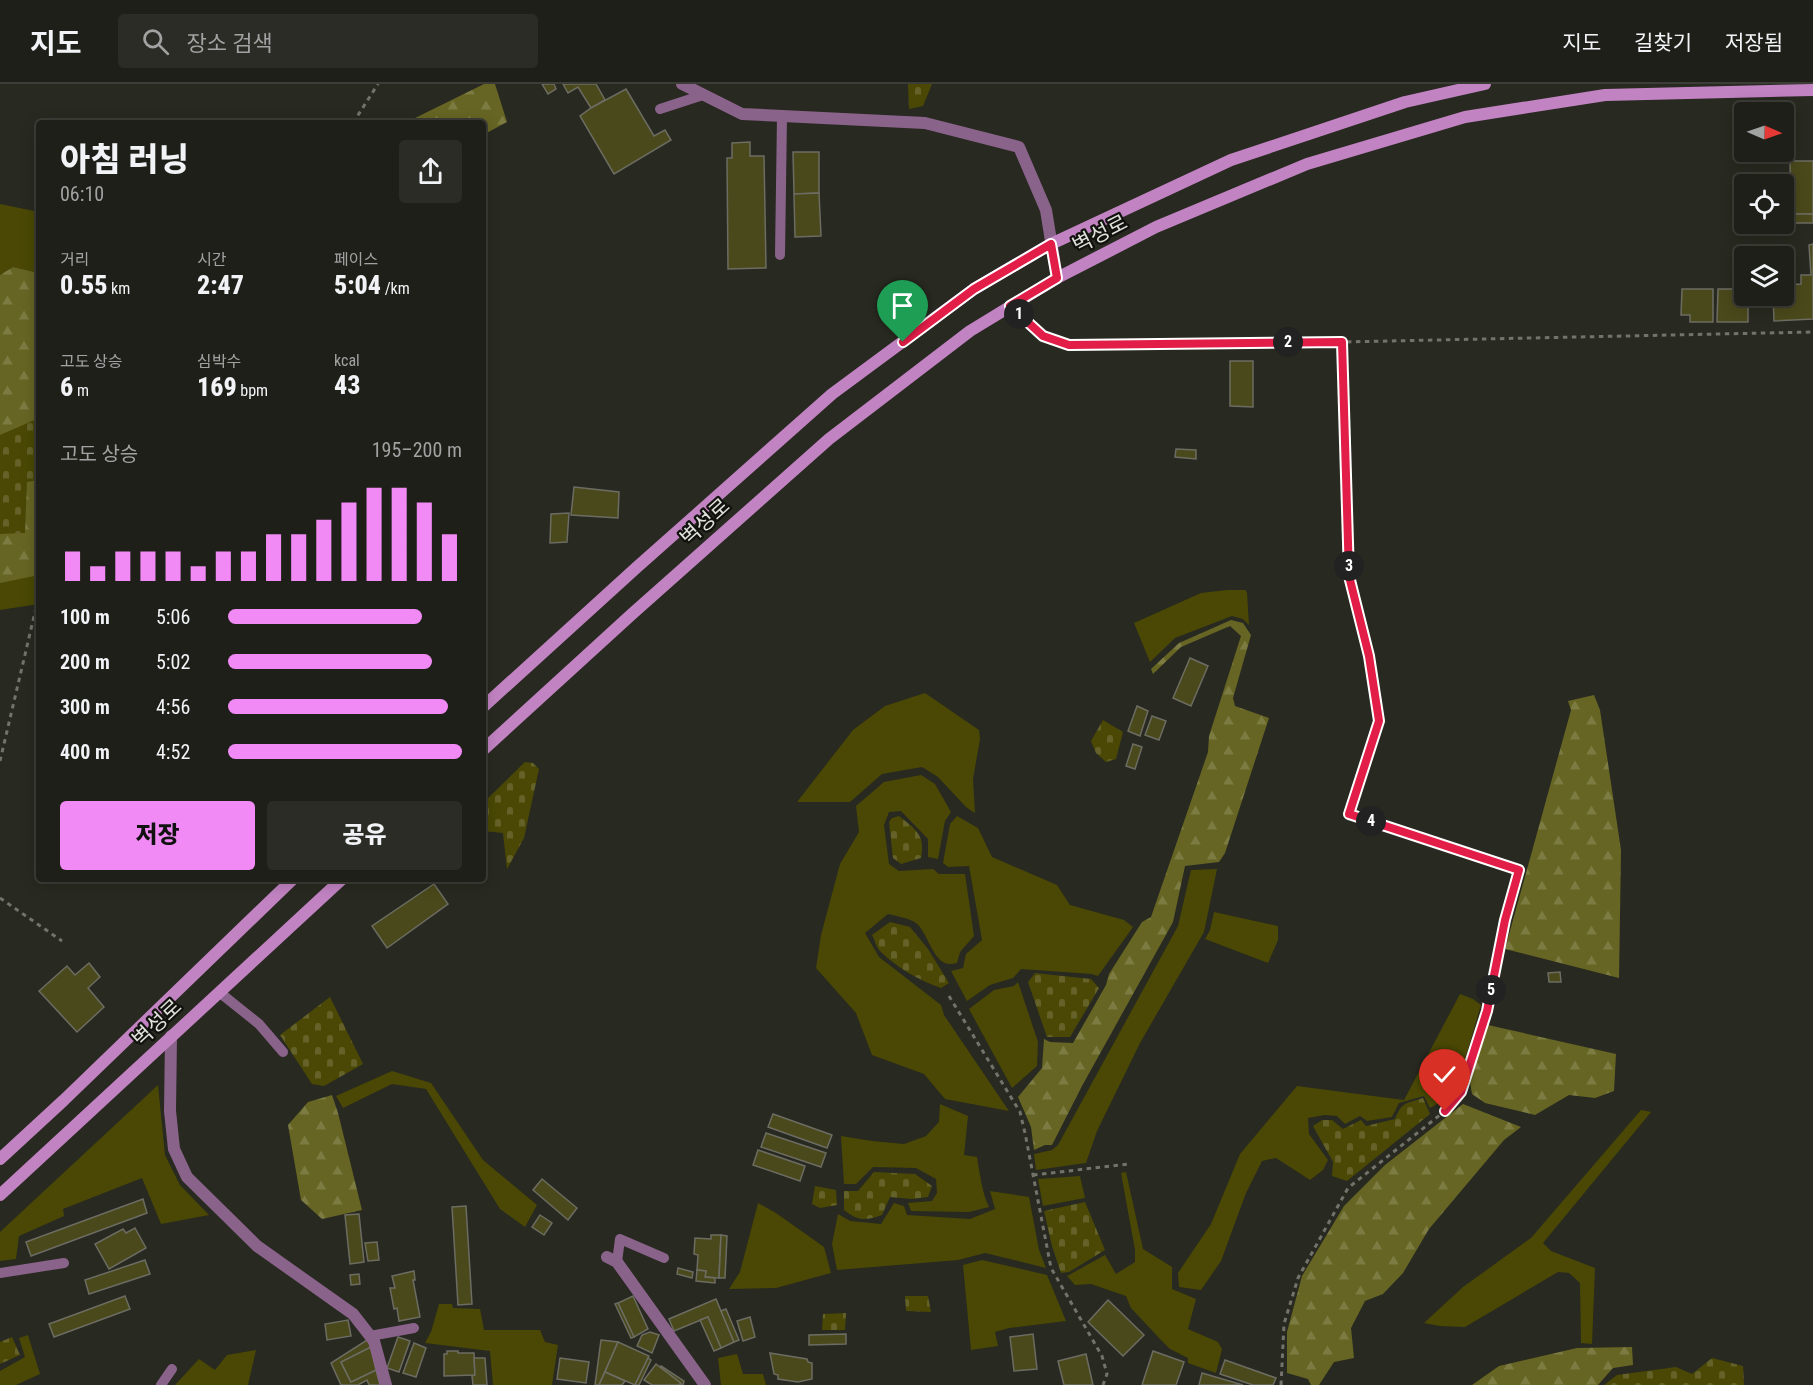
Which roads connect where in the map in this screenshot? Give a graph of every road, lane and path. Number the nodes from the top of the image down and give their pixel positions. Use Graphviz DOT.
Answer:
graph roads {
  1 [pos="378,84"];
  2 [pos="682,84"];
  3 [pos="1485,84"];
  4 [pos="1813,90"];
  5 [pos="703,94"];
  6 [pos="660,109"];
  7 [pos="782,116"];
  8 [pos="355,120"];
  9 [pos="1051,244"];
  10 [pos="780,255"];
  11 [pos="1057,278"];
  12 [pos="1010,306"];
  13 [pos="1813,332"];
  14 [pos="1342,342"];
  15 [pos="36,608"];
  16 [pos="486,704"];
  17 [pos="486,747"];
  18 [pos="0,761"];
  19 [pos="290,882"];
  20 [pos="339,882"];
  21 [pos="0,898"];
  22 [pos="62,941"];
  23 [pos="219,992"];
  24 [pos="949,996"];
  25 [pos="171,1036"];
  26 [pos="283,1052"];
  27 [pos="0,1159"];
  28 [pos="1129,1164"];
  29 [pos="1033,1175"];
  30 [pos="0,1195"];
  31 [pos="664,1258"];
  32 [pos="612,1260"];
  33 [pos="64,1263"];
  34 [pos="0,1273"];
  35 [pos="414,1328"];
  36 [pos="370,1336"];
  37 [pos="172,1369"];
  38 [pos="160,1385"];
  39 [pos="386,1385"];
  40 [pos="705,1385"];
  41 [pos="1103,1385"];
  42 [pos="1281,1385"];
  1 -- 8 [label="path"];
  2 -- 5 [label="street"];
  3 -- 9 [label="main road, 벽성로"];
  4 -- 11 [label="main road, 벽성로"];
  5 -- 6 [label="lane"];
  5 -- 7 [label="street"];
  7 -- 9 [label="street"];
  7 -- 10 [label="lane"];
  9 -- 11 [label="street"];
  9 -- 16 [label="main road, 벽성로"];
  11 -- 12 [label="main road, 벽성로"];
  12 -- 14 [label="path"];
  12 -- 17 [label="main road, 벽성로"];
  13 -- 14 [label="path"];
  14 -- 42 [label="path"];
  15 -- 18 [label="path"];
  19 -- 27 [label="main road, 벽성로"];
  20 -- 23 [label="main road, 벽성로"];
  21 -- 22 [label="path"];
  23 -- 25 [label="main road, 벽성로"];
  23 -- 26 [label="lane"];
  24 -- 29 [label="path"];
  25 -- 30 [label="main road, 벽성로"];
  25 -- 36 [label="street"];
  28 -- 29 [label="path"];
  29 -- 41 [label="path"];
  31 -- 32 [label="lane"];
  32 -- 40 [label="street"];
  33 -- 34 [label="lane"];
  35 -- 36 [label="lane"];
  36 -- 39 [label="street"];
  37 -- 38 [label="lane"];
}
